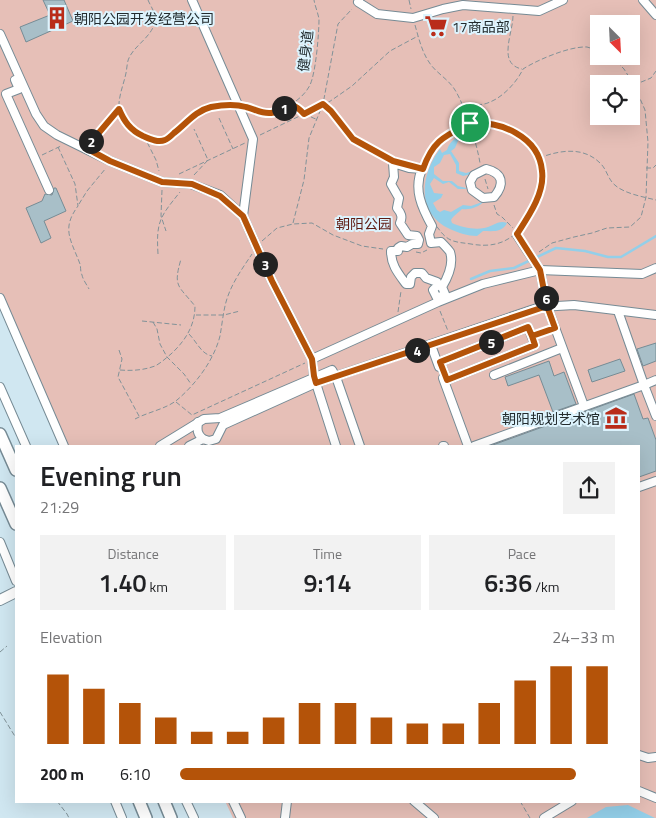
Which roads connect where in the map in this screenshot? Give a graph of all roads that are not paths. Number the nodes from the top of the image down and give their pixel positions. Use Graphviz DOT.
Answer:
graph roads {
  1 [pos="192,0"];
  2 [pos="564,0"];
  3 [pos="643,0"];
  4 [pos="359,1"];
  5 [pos="656,15"];
  6 [pos="0,34"];
  7 [pos="0,46"];
  8 [pos="482,170"];
  9 [pos="49,190"];
  10 [pos="243,216"];
  11 [pos="517,234"];
  12 [pos="656,268"];
  13 [pos="540,270"];
  14 [pos="401,277"];
  15 [pos="0,298"];
  16 [pos="547,306"];
  17 [pos="618,311"];
  18 [pos="656,315"];
  19 [pos="532,336"];
  20 [pos="431,345"];
  21 [pos="562,348"];
  22 [pos="312,359"];
  23 [pos="494,375"];
  24 [pos="336,377"];
  25 [pos="315,380"];
  26 [pos="656,380"];
  27 [pos="644,384"];
  28 [pos="0,387"];
  29 [pos="584,406"];
  30 [pos="656,416"];
  31 [pos="198,422"];
  32 [pos="221,422"];
  33 [pos="0,434"];
  34 [pos="216,438"];
  35 [pos="203,439"];
  36 [pos="26,445"];
  37 [pos="64,445"];
  38 [pos="162,445"];
  39 [pos="191,445"];
  40 [pos="220,445"];
  41 [pos="336,445"];
  42 [pos="360,445"];
  43 [pos="468,445"];
  44 [pos="477,445"];
  45 [pos="15,468"];
  46 [pos="656,481"];
  47 [pos="640,487"];
  48 [pos="0,488"];
  49 [pos="15,522"];
  50 [pos="0,542"];
  51 [pos="15,579"];
  52 [pos="15,592"];
  53 [pos="15,592"];
  54 [pos="0,594"];
  55 [pos="0,600"];
  56 [pos="640,755"];
  57 [pos="656,757"];
  58 [pos="640,791"];
  59 [pos="656,798"];
  60 [pos="116,803"];
  61 [pos="139,803"];
  62 [pos="165,803"];
  63 [pos="187,803"];
  64 [pos="234,803"];
  65 [pos="287,803"];
  66 [pos="416,803"];
  67 [pos="569,803"];
  68 [pos="122,818"];
  69 [pos="146,818"];
  70 [pos="171,818"];
  71 [pos="194,818"];
  72 [pos="241,818"];
  73 [pos="285,818"];
  74 [pos="434,818"];
  75 [pos="544,818"];
  1 -- 10 [label="street"];
  2 -- 4 [label="street"];
  3 -- 5 [label="street"];
  6 -- 10 [label="street"];
  7 -- 9 [label="street"];
  8 -- 8 [label="street"];
  10 -- 22 [label="street"];
  11 -- 13 [label="street"];
  12 -- 13 [label="street"];
  13 -- 16 [label="street"];
  13 -- 22 [label="street"];
  14 -- 14 [label="street"];
  15 -- 37 [label="street"];
  16 -- 17 [label="street"];
  16 -- 20 [label="street"];
  16 -- 21 [label="street"];
  17 -- 18 [label="street"];
  17 -- 27 [label="street"];
  19 -- 19 [label="street"];
  20 -- 24 [label="street"];
  20 -- 43 [label="street"];
  21 -- 23 [label="street"];
  21 -- 29 [label="street"];
  22 -- 25 [label="street"];
  24 -- 25 [label="street"];
  24 -- 42 [label="street"];
  25 -- 32 [label="street"];
  25 -- 41 [label="street"];
  26 -- 27 [label="street"];
  27 -- 29 [label="street"];
  27 -- 30 [label="street"];
  28 -- 36 [label="street"];
  29 -- 44 [label="street"];
  31 -- 32 [label="street"];
  31 -- 35 [label="street"];
  31 -- 38 [label="street"];
  32 -- 34 [label="street"];
  33 -- 45 [label="highway"];
  34 -- 35 [label="street"];
  34 -- 40 [label="street"];
  35 -- 39 [label="street"];
  46 -- 47 [label="street"];
  48 -- 49 [label="highway"];
  50 -- 51 [label="street"];
  52 -- 54 [label="main road"];
  53 -- 55 [label="main road"];
  56 -- 57 [label="street"];
  58 -- 59 [label="street"];
  60 -- 68 [label="street"];
  61 -- 69 [label="highway"];
  62 -- 70 [label="highway"];
  63 -- 71 [label="street"];
  64 -- 72 [label="street"];
  65 -- 73 [label="street"];
  66 -- 74 [label="street"];
  67 -- 75 [label="street"];
}
